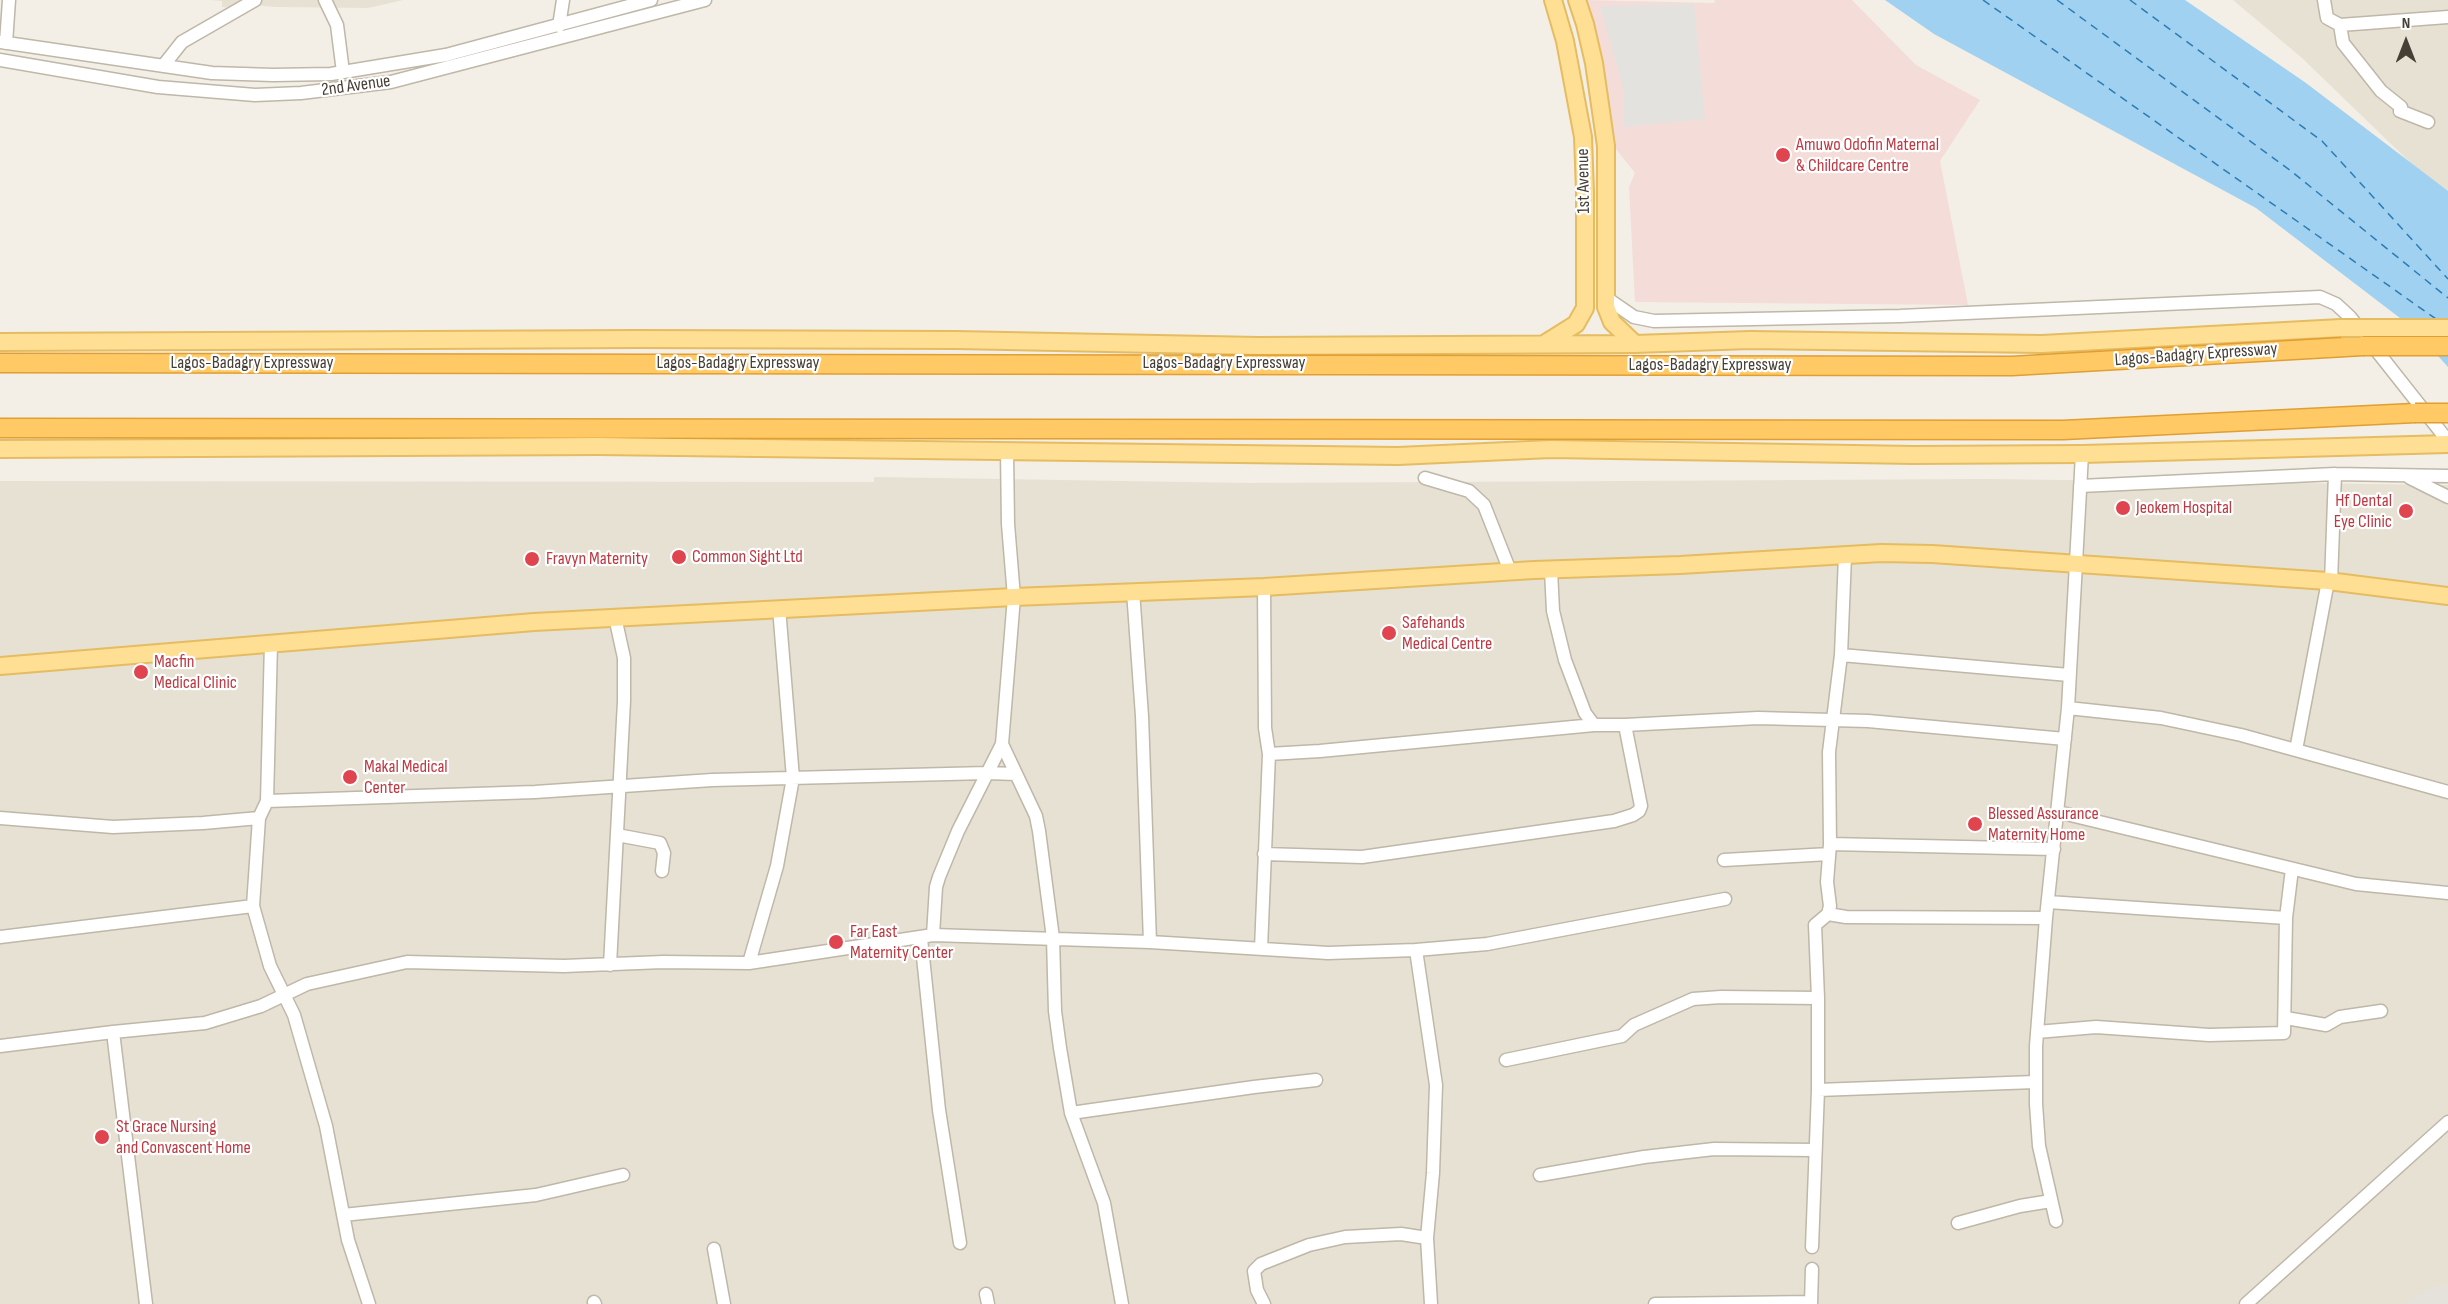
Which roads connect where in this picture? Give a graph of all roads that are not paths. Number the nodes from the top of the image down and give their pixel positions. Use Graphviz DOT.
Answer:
graph roads {
  1 [pos="9,0"];
  2 [pos="255,0"];
  3 [pos="325,0"];
  4 [pos="563,0"];
  5 [pos="651,0"];
  6 [pos="705,0"];
  7 [pos="1553,0"];
  8 [pos="1577,0"];
  9 [pos="2324,0"];
  10 [pos="2448,17"];
  11 [pos="2340,25"];
  12 [pos="559,26"];
  13 [pos="3,42"];
  14 [pos="0,60"];
  15 [pos="163,66"];
  16 [pos="344,72"];
  17 [pos="2428,122"];
  18 [pos="1605,297"];
  19 [pos="2448,328"];
  20 [pos="0,342"];
  21 [pos="1635,344"];
  22 [pos="1543,345"];
  23 [pos="2448,346"];
  24 [pos="0,363"];
  25 [pos="2448,413"];
  26 [pos="0,428"];
  27 [pos="2448,443"];
  28 [pos="0,449"];
  29 [pos="1007,452"];
  30 [pos="2082,454"];
  31 [pos="2335,474"];
  32 [pos="2407,476"];
  33 [pos="2448,476"];
  34 [pos="1425,478"];
  35 [pos="2080,486"];
  36 [pos="2448,497"];
  37 [pos="1845,556"];
  38 [pos="2075,564"];
  39 [pos="1551,570"];
  40 [pos="1510,571"];
  41 [pos="2329,582"];
  42 [pos="1264,587"];
  43 [pos="1133,591"];
  44 [pos="2448,596"];
  45 [pos="1014,597"];
  46 [pos="779,608"];
  47 [pos="615,617"];
  48 [pos="271,643"];
  49 [pos="1841,655"];
  50 [pos="0,666"];
  51 [pos="2069,675"];
  52 [pos="2068,708"];
  53 [pos="1831,721"];
  54 [pos="1594,724"];
  55 [pos="1625,725"];
  56 [pos="2065,739"];
  57 [pos="1002,744"];
  58 [pos="2296,750"];
  59 [pos="1269,754"];
  60 [pos="987,773"];
  61 [pos="1016,774"];
  62 [pos="793,778"];
  63 [pos="620,786"];
  64 [pos="2448,792"];
  65 [pos="267,801"];
  66 [pos="2058,812"];
  67 [pos="0,818"];
  68 [pos="259,818"];
  69 [pos="617,835"];
  70 [pos="1830,849"];
  71 [pos="2054,849"];
  72 [pos="1264,854"];
  73 [pos="1724,860"];
  74 [pos="2292,869"];
  75 [pos="662,872"];
  76 [pos="2448,892"];
  77 [pos="1725,899"];
  78 [pos="2048,902"];
  79 [pos="253,906"];
  80 [pos="1828,914"];
  81 [pos="2046,918"];
  82 [pos="2286,918"];
  83 [pos="927,936"];
  84 [pos="0,938"];
  85 [pos="1053,938"];
  86 [pos="1149,942"];
  87 [pos="1261,949"];
  88 [pos="1416,950"];
  89 [pos="749,963"];
  90 [pos="610,964"];
  91 [pos="286,996"];
  92 [pos="1818,998"];
  93 [pos="2381,1011"];
  94 [pos="2286,1018"];
  95 [pos="113,1032"];
  96 [pos="2037,1032"];
  97 [pos="0,1046"];
  98 [pos="1506,1059"];
  99 [pos="1316,1080"];
  100 [pos="2035,1082"];
  101 [pos="1818,1090"];
  102 [pos="1071,1113"];
  103 [pos="2448,1122"];
  104 [pos="1815,1150"];
  105 [pos="623,1175"];
  106 [pos="1540,1175"];
  107 [pos="2051,1201"];
  108 [pos="343,1215"];
  109 [pos="2056,1221"];
  110 [pos="1958,1223"];
  111 [pos="1427,1238"];
  112 [pos="960,1243"];
  113 [pos="1812,1247"];
  114 [pos="714,1249"];
  115 [pos="1812,1269"];
  116 [pos="1811,1303"];
  117 [pos="146,1304"];
  118 [pos="369,1304"];
  119 [pos="724,1304"];
  120 [pos="1122,1304"];
  121 [pos="1264,1304"];
  122 [pos="1431,1304"];
  123 [pos="1656,1304"];
  124 [pos="2246,1304"];
  1 -- 13 [label="street"];
  2 -- 15 [label="street"];
  3 -- 16 [label="street"];
  4 -- 12 [label="street"];
  5 -- 12 [label="street, 2nd Avenue"];
  6 -- 14 [label="street, 2nd Avenue"];
  7 -- 22 [label="main road, 1st Avenue"];
  8 -- 18 [label="main road, 1st Avenue"];
  9 -- 11 [label="street"];
  10 -- 11 [label="street"];
  11 -- 17 [label="street"];
  12 -- 16 [label="street, 2nd Avenue"];
  13 -- 15 [label="street, 2nd Avenue"];
  15 -- 16 [label="street, 2nd Avenue"];
  18 -- 21 [label="main road, 1st Avenue"];
  18 -- 27 [label="street"];
  19 -- 21 [label="main road, Lagos-Badagry Expressway, bridge"];
  20 -- 22 [label="main road, Lagos-Badagry Expressway"];
  21 -- 22 [label="main road, Lagos-Badagry Expressway"];
  23 -- 24 [label="highway, Lagos-Badagry Expressway, bridge"];
  25 -- 26 [label="highway, bridge"];
  27 -- 30 [label="main road"];
  28 -- 29 [label="main road"];
  29 -- 30 [label="main road"];
  29 -- 45 [label="street"];
  30 -- 35 [label="street"];
  31 -- 32 [label="street"];
  31 -- 35 [label="street"];
  31 -- 41 [label="street"];
  32 -- 33 [label="street"];
  32 -- 36 [label="street"];
  34 -- 40 [label="street"];
  35 -- 38 [label="street"];
  37 -- 38 [label="main road"];
  37 -- 39 [label="main road"];
  37 -- 49 [label="street"];
  38 -- 41 [label="main road"];
  38 -- 51 [label="street"];
  39 -- 40 [label="main road"];
  39 -- 54 [label="street"];
  40 -- 42 [label="main road"];
  41 -- 44 [label="main road"];
  41 -- 58 [label="street"];
  42 -- 43 [label="main road"];
  42 -- 59 [label="street"];
  43 -- 45 [label="main road"];
  43 -- 86 [label="street"];
  45 -- 46 [label="main road"];
  45 -- 57 [label="street"];
  46 -- 47 [label="main road"];
  46 -- 62 [label="street"];
  47 -- 48 [label="main road"];
  47 -- 63 [label="street"];
  48 -- 50 [label="main road"];
  48 -- 65 [label="street"];
  49 -- 51 [label="street"];
  49 -- 53 [label="street"];
  51 -- 52 [label="street"];
  52 -- 56 [label="street"];
  52 -- 58 [label="street"];
  53 -- 55 [label="street"];
  53 -- 56 [label="street"];
  53 -- 70 [label="street"];
  54 -- 55 [label="street"];
  54 -- 59 [label="street"];
  55 -- 72 [label="street"];
  56 -- 66 [label="street"];
  57 -- 60 [label="street"];
  57 -- 61 [label="street"];
  58 -- 64 [label="street"];
  59 -- 72 [label="street"];
  60 -- 61 [label="street"];
  60 -- 62 [label="street"];
  60 -- 83 [label="street"];
  61 -- 85 [label="street"];
  62 -- 63 [label="street"];
  62 -- 89 [label="street"];
  63 -- 65 [label="street"];
  63 -- 69 [label="street"];
  65 -- 68 [label="street"];
  66 -- 71 [label="street"];
  66 -- 74 [label="street"];
  67 -- 68 [label="street"];
  68 -- 79 [label="street"];
  69 -- 75 [label="street"];
  69 -- 90 [label="street"];
  70 -- 71 [label="street"];
  70 -- 73 [label="street"];
  70 -- 80 [label="street"];
  71 -- 78 [label="street"];
  72 -- 87 [label="street"];
  74 -- 76 [label="street"];
  74 -- 82 [label="street"];
  77 -- 88 [label="street"];
  78 -- 81 [label="street"];
  78 -- 82 [label="street"];
  79 -- 84 [label="street"];
  79 -- 91 [label="street"];
  80 -- 81 [label="street"];
  80 -- 92 [label="street"];
  81 -- 96 [label="street"];
  82 -- 94 [label="street"];
  83 -- 85 [label="street"];
  83 -- 89 [label="street"];
  83 -- 112 [label="street"];
  85 -- 86 [label="street"];
  85 -- 102 [label="street"];
  86 -- 87 [label="street"];
  87 -- 88 [label="street"];
  88 -- 111 [label="street"];
  89 -- 90 [label="street"];
  90 -- 91 [label="street"];
  91 -- 95 [label="street"];
  91 -- 108 [label="street"];
  92 -- 98 [label="street"];
  92 -- 101 [label="street"];
  93 -- 94 [label="street"];
  94 -- 96 [label="street"];
  95 -- 97 [label="street"];
  95 -- 117 [label="street"];
  96 -- 100 [label="street"];
  99 -- 102 [label="street"];
  100 -- 101 [label="street"];
  100 -- 107 [label="street"];
  101 -- 104 [label="street"];
  102 -- 120 [label="street"];
  103 -- 124 [label="street"];
  104 -- 106 [label="street"];
  104 -- 113 [label="street"];
  105 -- 108 [label="street"];
  107 -- 109 [label="street"];
  107 -- 110 [label="street"];
  108 -- 118 [label="street"];
  111 -- 121 [label="street"];
  111 -- 122 [label="street"];
  114 -- 119 [label="street"];
  115 -- 116 [label="street"];
  116 -- 123 [label="street"];
}
